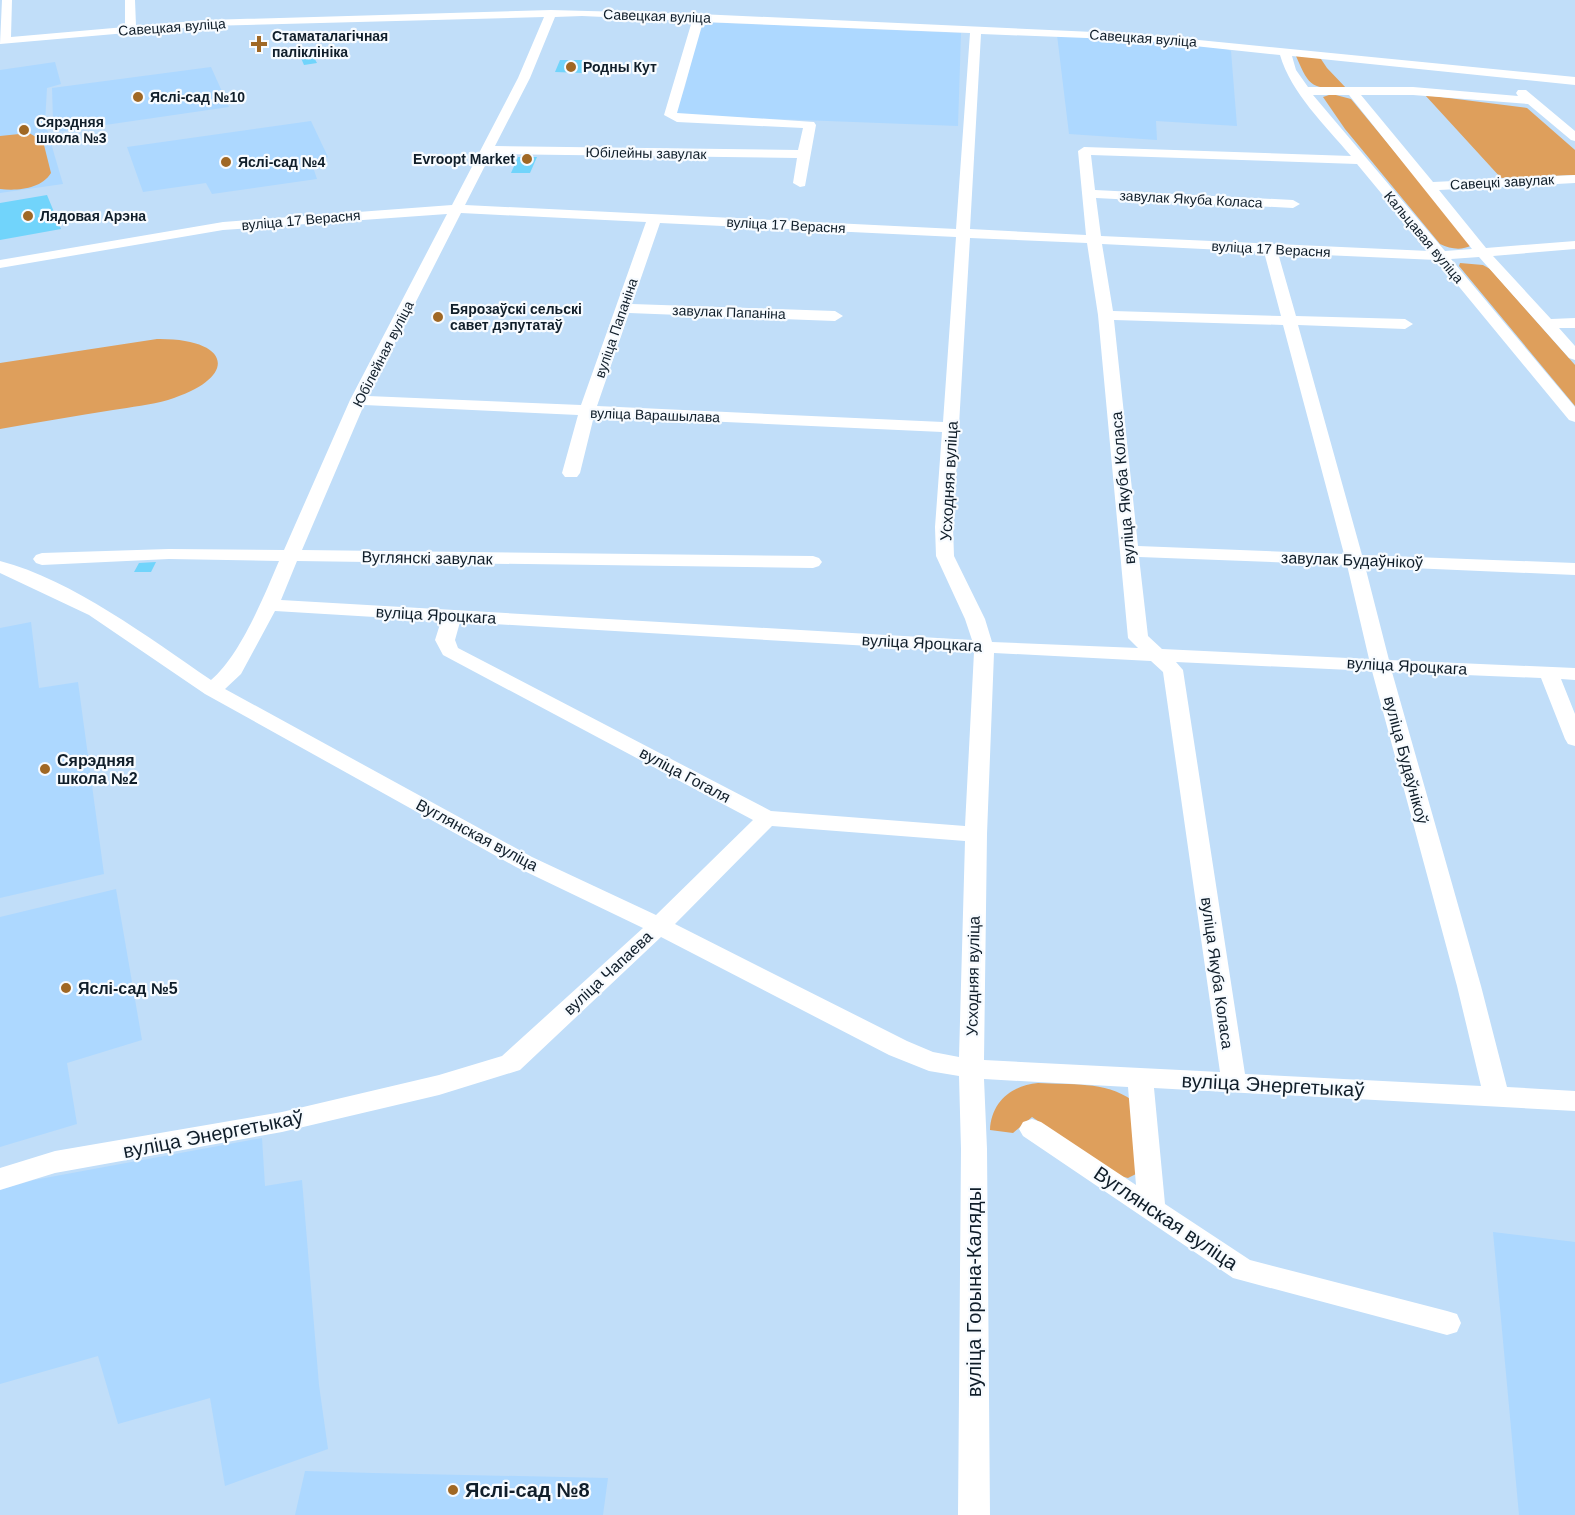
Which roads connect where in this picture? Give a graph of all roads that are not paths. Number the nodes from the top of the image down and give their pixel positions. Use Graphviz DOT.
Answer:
graph roads {
  1 [pos="7,0"];
  2 [pos="130,0"];
  3 [pos="535,1"];
  4 [pos="550,13"];
  5 [pos="530,14"];
  6 [pos="699,17"];
  7 [pos="131,29"];
  8 [pos="976,29"];
  9 [pos="3,40"];
  10 [pos="1284,50"];
  11 [pos="1500,72"];
  12 [pos="1575,81"];
  13 [pos="1305,91"];
  14 [pos="1353,92"];
  15 [pos="1532,101"];
  16 [pos="1575,137"];
  17 [pos="488,150"];
  18 [pos="804,154"];
  19 [pos="1360,160"];
  20 [pos="1575,179"];
  21 [pos="800,183"];
  22 [pos="1429,186"];
  23 [pos="1089,194"];
  24 [pos="1293,204"];
  25 [pos="456,209"];
  26 [pos="654,219"];
  27 [pos="962,233"];
  28 [pos="1094,240"];
  29 [pos="1575,245"];
  30 [pos="1270,249"];
  31 [pos="1483,253"];
  32 [pos="1440,256"];
  33 [pos="0,264"];
  34 [pos="624,308"];
  35 [pos="1106,315"];
  36 [pos="835,316"];
  37 [pos="1290,321"];
  38 [pos="1575,323"];
  39 [pos="1405,324"];
  40 [pos="1547,324"];
  41 [pos="1575,355"];
  42 [pos="358,400"];
  43 [pos="587,412"];
  44 [pos="1575,417"];
  45 [pos="952,427"];
  46 [pos="571,473"];
  47 [pos="1129,551"];
  48 [pos="290,556"];
  49 [pos="42,559"];
  50 [pos="1355,561"];
  51 [pos="813,562"];
  52 [pos="0,567"];
  53 [pos="1575,569"];
  54 [pos="268,605"];
  55 [pos="452,616"];
  56 [pos="984,647"];
  57 [pos="1156,655"];
  58 [pos="1380,664"];
  59 [pos="1548,672"];
  60 [pos="1575,674"];
  61 [pos="212,690"];
  62 [pos="1575,738"];
  63 [pos="766,818"];
  64 [pos="976,834"];
  65 [pos="658,927"];
  66 [pos="971,1069"];
  67 [pos="1140,1078"];
  68 [pos="1234,1083"];
  69 [pos="426,1088"];
  70 [pos="1496,1096"];
  71 [pos="1575,1101"];
  72 [pos="1032,1129"];
  73 [pos="0,1179"];
  74 [pos="1152,1209"];
  75 [pos="1447,1323"];
  76 [pos="974,1515"];
  1 -- 9 [label="street"];
  2 -- 7 [label="street"];
  3 -- 5 [label="street"];
  4 -- 5 [label="street, Савецкая вуліца"];
  4 -- 6 [label="street, Савецкая вуліца"];
  4 -- 17 [label="street, Юбілейная вуліца"];
  5 -- 7 [label="street, Савецкая вуліца"];
  6 -- 8 [label="street, Савецкая вуліца"];
  6 -- 18 [label="street"];
  7 -- 9 [label="street, Савецкая вуліца"];
  8 -- 10 [label="street, Савецкая вуліца"];
  8 -- 27 [label="street, Усходняя вуліца"];
  10 -- 11 [label="street, Савецкая вуліца"];
  10 -- 13 [label="street, Кальцавая вуліца"];
  11 -- 12 [label="street, Савецкая вуліца"];
  11 -- 15 [label="street"];
  13 -- 14 [label="street"];
  13 -- 19 [label="street, Кальцавая вуліца"];
  14 -- 15 [label="street"];
  14 -- 22 [label="street"];
  15 -- 16 [label="street"];
  17 -- 18 [label="street, Юбілейны завулак"];
  17 -- 25 [label="street, Юбілейная вуліца"];
  18 -- 21 [label="street"];
  19 -- 23 [label="street, вуліца Якуба Коласа"];
  19 -- 32 [label="street, Кальцавая вуліца"];
  20 -- 22 [label="street, Савецкі завулак"];
  22 -- 31 [label="street"];
  23 -- 24 [label="street, завулак Якуба Коласа"];
  23 -- 28 [label="street, вуліца Якуба Коласа"];
  25 -- 26 [label="street, вуліца 17 Верасня"];
  25 -- 33 [label="street, вуліца 17 Верасня"];
  25 -- 42 [label="street, Юбілейная вуліца"];
  26 -- 27 [label="street, вуліца 17 Верасня"];
  26 -- 34 [label="street, вуліца Папаніна"];
  27 -- 28 [label="street, вуліца 17 Верасня"];
  27 -- 45 [label="street, Усходняя вуліца"];
  28 -- 30 [label="street, вуліца 17 Верасня"];
  28 -- 35 [label="street, вуліца Якуба Коласа"];
  29 -- 31 [label="street, вуліца 17 Верасня"];
  30 -- 32 [label="street, вуліца 17 Верасня"];
  30 -- 37 [label="street, вуліца Будаўнікоў"];
  31 -- 32 [label="street, вуліца 17 Верасня"];
  31 -- 40 [label="street"];
  32 -- 44 [label="street, Кальцавая вуліца"];
  34 -- 36 [label="street, завулак Папаніна"];
  34 -- 43 [label="street, вуліца Папаніна"];
  35 -- 37 [label="street"];
  35 -- 47 [label="street, вуліца Якуба Коласа"];
  37 -- 39 [label="street"];
  37 -- 50 [label="street, вуліца Будаўнікоў"];
  38 -- 40 [label="street"];
  40 -- 41 [label="street"];
  42 -- 43 [label="street, вуліца Варашылава"];
  42 -- 48 [label="street, Юбілейная вуліца"];
  43 -- 45 [label="street, вуліца Варашылава"];
  43 -- 46 [label="street, вуліца Папаніна"];
  45 -- 56 [label="street, Усходняя вуліца"];
  47 -- 50 [label="street, завулак Будаўнікоў"];
  47 -- 57 [label="street, вуліца Якуба Коласа"];
  48 -- 49 [label="street, Вуглянскі завулак"];
  48 -- 51 [label="street, Вуглянскі завулак"];
  48 -- 54 [label="street, Юбілейная вуліца"];
  50 -- 53 [label="street, завулак Будаўнікоў"];
  50 -- 58 [label="street, вуліца Будаўнікоў"];
  52 -- 61 [label="street, Вуглянская вуліца"];
  54 -- 55 [label="street, вуліца Яроцкага"];
  54 -- 61 [label="street, Юбілейная вуліца"];
  55 -- 56 [label="street, вуліца Яроцкага"];
  55 -- 63 [label="street, вуліца Гогаля"];
  56 -- 57 [label="street, вуліца Яроцкага"];
  56 -- 64 [label="street, Усходняя вуліца"];
  57 -- 58 [label="street, вуліца Яроцкага"];
  57 -- 68 [label="street, вуліца Якуба Коласа"];
  58 -- 59 [label="street, вуліца Яроцкага"];
  58 -- 70 [label="street, вуліца Будаўнікоў"];
  59 -- 60 [label="street, вуліца Яроцкага"];
  59 -- 62 [label="street"];
  61 -- 65 [label="street, Вуглянская вуліца"];
  63 -- 64 [label="street, вуліца Гогаля"];
  63 -- 65 [label="street, вуліца Чапаева"];
  64 -- 66 [label="street, Усходняя вуліца"];
  65 -- 66 [label="street, Вуглянская вуліца"];
  65 -- 69 [label="street, вуліца Чапаева"];
  66 -- 67 [label="street, вуліца Энергетыкаў"];
  66 -- 76 [label="street, вуліца Горына-Каляды"];
  67 -- 68 [label="street, вуліца Энергетыкаў"];
  67 -- 74 [label="street"];
  68 -- 70 [label="street, вуліца Энергетыкаў"];
  69 -- 73 [label="street, вуліца Энергетыкаў"];
  70 -- 71 [label="street, вуліца Энергетыкаў"];
  72 -- 74 [label="street, Вуглянская вуліца"];
  74 -- 75 [label="street, Вуглянская вуліца"];
}
